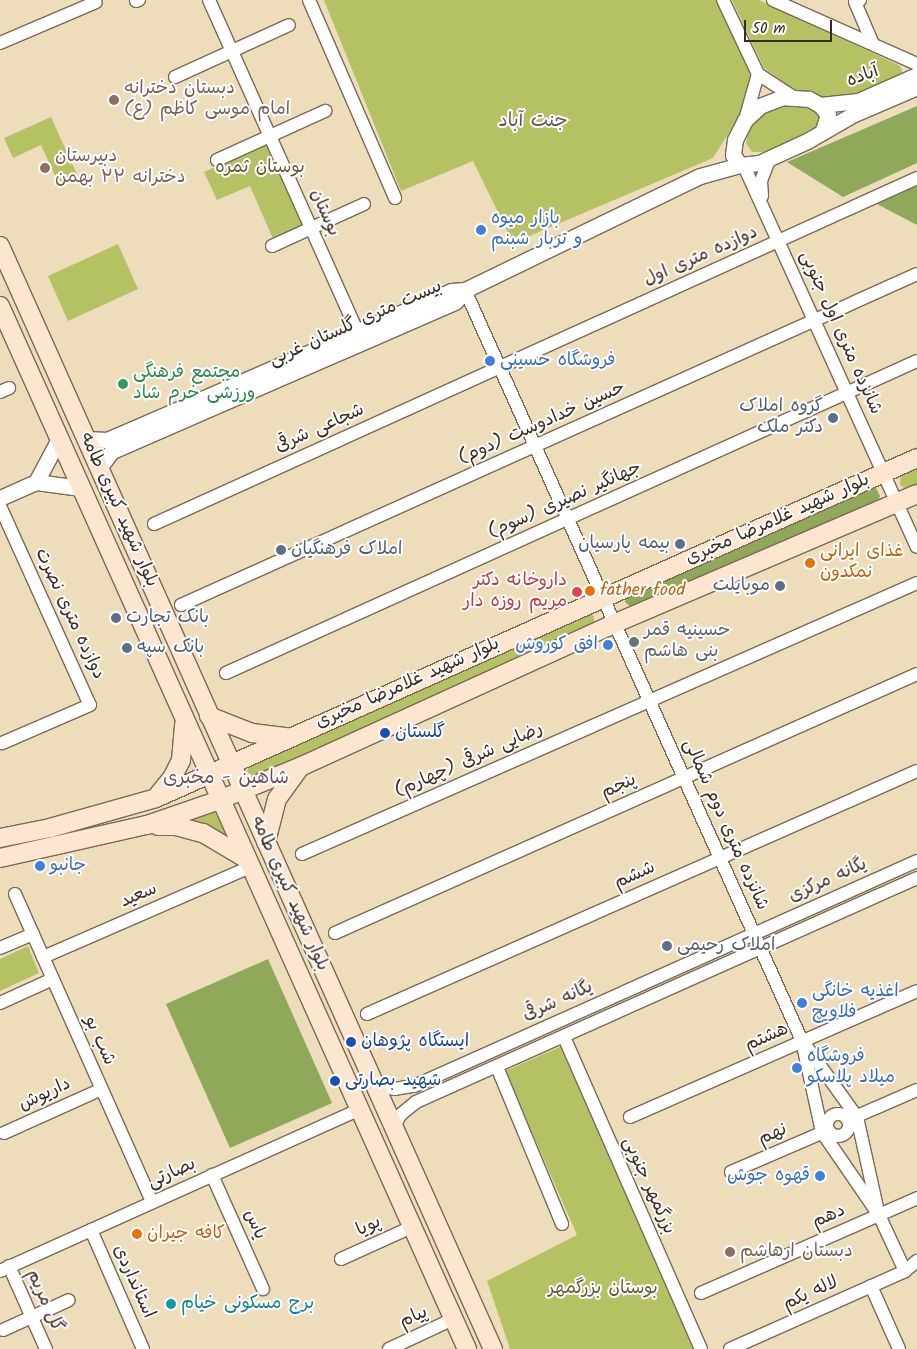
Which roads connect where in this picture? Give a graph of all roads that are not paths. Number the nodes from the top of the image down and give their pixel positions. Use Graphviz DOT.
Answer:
graph roads {
  1 [pos="209,0"];
  2 [pos="309,0"];
  3 [pos="723,0"];
  4 [pos="773,0"];
  5 [pos="860,0"];
  6 [pos="96,2"];
  7 [pos="289,25"];
  8 [pos="0,43"];
  9 [pos="873,44"];
  10 [pos="232,51"];
  11 [pos="917,64"];
  12 [pos="758,74"];
  13 [pos="917,75"];
  14 [pos="175,78"];
  15 [pos="917,87"];
  16 [pos="795,98"];
  17 [pos="820,105"];
  18 [pos="325,111"];
  19 [pos="745,120"];
  20 [pos="823,130"];
  21 [pos="270,136"];
  22 [pos="732,150"];
  23 [pos="770,158"];
  24 [pos="217,160"];
  25 [pos="742,166"];
  26 [pos="700,176"];
  27 [pos="917,178"];
  28 [pos="395,198"];
  29 [pos="364,204"];
  30 [pos="765,208"];
  31 [pos="312,229"];
  32 [pos="779,241"];
  33 [pos="0,246"];
  34 [pos="272,246"];
  35 [pos="917,274"];
  36 [pos="465,290"];
  37 [pos="0,306"];
  38 [pos="815,320"];
  39 [pos="360,336"];
  40 [pos="917,361"];
  41 [pos="500,367"];
  42 [pos="848,392"];
  43 [pos="86,438"];
  44 [pos="59,439"];
  45 [pos="536,446"];
  46 [pos="917,458"];
  47 [pos="99,468"];
  48 [pos="884,473"];
  49 [pos="36,482"];
  50 [pos="81,488"];
  51 [pos="917,494"];
  52 [pos="0,498"];
  53 [pos="898,503"];
  54 [pos="0,506"];
  55 [pos="569,518"];
  56 [pos="154,524"];
  57 [pos="917,547"];
  58 [pos="917,583"];
  59 [pos="604,597"];
  60 [pos="181,605"];
  61 [pos="616,623"];
  62 [pos="226,673"];
  63 [pos="917,674"];
  64 [pos="650,701"];
  65 [pos="209,716"];
  66 [pos="184,721"];
  67 [pos="290,737"];
  68 [pos="2,743"];
  69 [pos="231,764"];
  70 [pos="302,766"];
  71 [pos="917,771"];
  72 [pos="208,774"];
  73 [pos="684,778"];
  74 [pos="243,791"];
  75 [pos="156,798"];
  76 [pos="220,800"];
  77 [pos="147,825"];
  78 [pos="0,838"];
  79 [pos="266,842"];
  80 [pos="302,854"];
  81 [pos="0,858"];
  82 [pos="720,858"];
  83 [pos="917,860"];
  84 [pos="248,863"];
  85 [pos="917,878"];
  86 [pos="15,894"];
  87 [pos="336,933"];
  88 [pos="32,934"];
  89 [pos="754,934"];
  90 [pos="760,947"];
  91 [pos="0,948"];
  92 [pos="43,957"];
  93 [pos="53,979"];
  94 [pos="917,991"];
  95 [pos="0,1003"];
  96 [pos="367,1014"];
  97 [pos="564,1037"];
  98 [pos="802,1041"];
  99 [pos="497,1067"];
  100 [pos="374,1084"];
  101 [pos="102,1089"];
  102 [pos="917,1090"];
  103 [pos="359,1110"];
  104 [pos="630,1117"];
  105 [pos="853,1119"];
  106 [pos="394,1127"];
  107 [pos="825,1131"];
  108 [pos="4,1134"];
  109 [pos="732,1172"];
  110 [pos="212,1176"];
  111 [pos="917,1198"];
  112 [pos="152,1202"];
  113 [pos="879,1215"];
  114 [pos="562,1224"];
  115 [pos="412,1226"];
  116 [pos="91,1230"];
  117 [pos="341,1259"];
  118 [pos="917,1261"];
  119 [pos="5,1268"];
  120 [pos="911,1270"];
  121 [pos="871,1286"];
  122 [pos="263,1289"];
  123 [pos="700,1293"];
  124 [pos="69,1300"];
  125 [pos="32,1316"];
  126 [pos="454,1319"];
  127 [pos="3,1330"];
  128 [pos="46,1349"];
  129 [pos="144,1349"];
  130 [pos="389,1349"];
  131 [pos="467,1349"];
  132 [pos="493,1349"];
  133 [pos="701,1349"];
  134 [pos="730,1349"];
  135 [pos="899,1349"];
  1 -- 10 [label="street, بوستان"];
  2 -- 28 [label="street"];
  3 -- 12 [label="street"];
  4 -- 9 [label="street"];
  5 -- 9 [label="street"];
  6 -- 8 [label="street"];
  7 -- 10 [label="street"];
  9 -- 11 [label="street"];
  10 -- 14 [label="street"];
  10 -- 21 [label="street, بوستان"];
  12 -- 16 [label="street"];
  12 -- 19 [label="street"];
  13 -- 17 [label="street, آباده"];
  15 -- 20 [label="street, آباده"];
  16 -- 17 [label="street"];
  16 -- 19 [label="street"];
  17 -- 20 [label="street"];
  18 -- 21 [label="street"];
  19 -- 22 [label="street"];
  20 -- 23 [label="street, آباده"];
  21 -- 24 [label="street"];
  21 -- 31 [label="street, بوستان"];
  22 -- 25 [label="street"];
  22 -- 26 [label="street"];
  23 -- 25 [label="street, آباده"];
  23 -- 30 [label="street, شانزده متری اول جنوبی"];
  25 -- 26 [label="street, آباده"];
  25 -- 30 [label="street, شانزده متری اول جنوبی"];
  26 -- 36 [label="street, بیست متری گلستان غربی"];
  27 -- 32 [label="street, دوازده متری اول"];
  29 -- 31 [label="street"];
  30 -- 32 [label="street, شانزده متری اول جنوبی"];
  31 -- 34 [label="street"];
  31 -- 39 [label="street, بوستان"];
  32 -- 38 [label="street, شانزده متری اول جنوبی"];
  32 -- 41 [label="street, دوازده متری اول"];
  33 -- 43 [label="main road, بلوار شهید کبیری طامه"];
  35 -- 38 [label="street, حسین خدادوست (دوم)"];
  36 -- 39 [label="street, بیست متری گلستان غربی"];
  36 -- 41 [label="street, شانزده متری دوم شمالی"];
  37 -- 44 [label="main road, بلوار شهید کبیری طامه"];
  38 -- 42 [label="street, شانزده متری اول جنوبی"];
  38 -- 45 [label="street, حسین خدادوست (دوم)"];
  39 -- 43 [label="street, بیست متری گلستان غربی"];
  39 -- 47 [label="street, بیست متری گلستان غربی"];
  40 -- 42 [label="street, جهانگیر نصیری (سوم)"];
  41 -- 45 [label="street, شانزده متری دوم شمالی"];
  41 -- 56 [label="street, شجاعی شرقی"];
  42 -- 48 [label="street, شانزده متری اول جنوبی"];
  42 -- 55 [label="street, جهانگیر نصیری (سوم)"];
  43 -- 47 [label="main road, بلوار شهید کبیری طامه"];
  44 -- 49 [label="street"];
  44 -- 50 [label="main road, بلوار شهید کبیری طامه"];
  45 -- 55 [label="street, شانزده متری دوم شمالی"];
  45 -- 60 [label="street, حسین خدادوست (دوم)"];
  46 -- 48 [label="main road, بلوار شهید غلامرضا مخبری"];
  47 -- 65 [label="main road, بلوار شهید کبیری طامه"];
  48 -- 53 [label="street, شانزده متری اول جنوبی"];
  48 -- 59 [label="main road, بلوار شهید غلامرضا مخبری"];
  49 -- 50 [label="street"];
  49 -- 52 [label="street"];
  50 -- 66 [label="main road, بلوار شهید کبیری طامه"];
  51 -- 53 [label="main road, بلوار شهید غلامرضا مخبری"];
  53 -- 57 [label="street, شانزده متری اول جنوبی"];
  53 -- 61 [label="main road, بلوار شهید غلامرضا مخبری"];
  54 -- 68 [label="street, دوازده متری نصرت"];
  55 -- 59 [label="street, شانزده متری دوم شمالی"];
  55 -- 62 [label="street, جهانگیر نصیری (سوم)"];
  58 -- 64 [label="street, رضایی شرقی (چهارم)"];
  59 -- 61 [label="street, شانزده متری دوم شمالی"];
  59 -- 67 [label="main road, بلوار شهید غلامرضا مخبری"];
  61 -- 64 [label="street, شانزده متری دوم شمالی"];
  61 -- 70 [label="main road, بلوار شهید غلامرضا مخبری"];
  63 -- 73 [label="street, پنجم"];
  64 -- 73 [label="street, شانزده متری دوم شمالی"];
  64 -- 80 [label="street, رضایی شرقی (چهارم)"];
  65 -- 67 [label="main road"];
  65 -- 69 [label="main road, بلوار شهید کبیری طامه"];
  66 -- 72 [label="main road, بلوار شهید کبیری طامه"];
  66 -- 75 [label="main road"];
  67 -- 69 [label="main road, بلوار شهید غلامرضا مخبری"];
  69 -- 72 [label="main road, بلوار شهید غلامرضا مخبری"];
  69 -- 74 [label="main road, بلوار شهید کبیری طامه"];
  70 -- 74 [label="main road, بلوار شهید غلامرضا مخبری"];
  70 -- 79 [label="main road"];
  71 -- 82 [label="street, ششم"];
  72 -- 75 [label="main road, بلوار شهید غلامرضا مخبری"];
  72 -- 76 [label="main road, بلوار شهید کبیری طامه"];
  73 -- 82 [label="street, شانزده متری دوم شمالی"];
  73 -- 87 [label="street, پنجم"];
  74 -- 76 [label="main road, بلوار شهید غلامرضا مخبری"];
  74 -- 79 [label="main road, بلوار شهید کبیری طامه"];
  75 -- 78 [label="main road, بلوار شهید غلامرضا مخبری"];
  76 -- 77 [label="main road, بلوار شهید غلامرضا مخبری"];
  76 -- 84 [label="main road, بلوار شهید کبیری طامه"];
  77 -- 81 [label="main road, بلوار شهید غلامرضا مخبری"];
  77 -- 84 [label="main road"];
  79 -- 100 [label="main road, بلوار شهید کبیری طامه"];
  82 -- 89 [label="street, شانزده متری دوم شمالی"];
  82 -- 96 [label="street, ششم"];
  83 -- 89 [label="street, یگانه مرکزی"];
  84 -- 92 [label="street, سعید"];
  84 -- 103 [label="main road, بلوار شهید کبیری طامه"];
  85 -- 90 [label="street, یگانه مرکزی"];
  86 -- 88 [label="street, شب بو"];
  88 -- 91 [label="street"];
  88 -- 92 [label="street, شب بو"];
  89 -- 90 [label="street, شانزده متری دوم شمالی"];
  89 -- 100 [label="street, یگانه شرقی"];
  90 -- 97 [label="street, یگانه شرقی"];
  90 -- 98 [label="street, شانزده متری دوم شمالی"];
  92 -- 93 [label="street, شب بو"];
  93 -- 95 [label="street"];
  93 -- 101 [label="street, شب بو"];
  94 -- 98 [label="street, هشتم"];
  97 -- 99 [label="street, یگانه شرقی"];
  97 -- 133 [label="street, بزرگمهر جنوبی"];
  98 -- 104 [label="street, هشتم"];
  98 -- 105 [label="street, شانزده متری دوم شمالی"];
  98 -- 107 [label="street, شانزده متری دوم شمالی"];
  99 -- 106 [label="street, یگانه شرقی"];
  99 -- 114 [label="street"];
  100 -- 106 [label="main road, بلوار شهید کبیری طامه"];
  101 -- 108 [label="street, داریوش"];
  101 -- 112 [label="street, شب بو"];
  102 -- 105 [label="street"];
  103 -- 110 [label="street, بصارتی"];
  103 -- 115 [label="main road, بلوار شهید کبیری طامه"];
  105 -- 107 [label="street"];
  105 -- 113 [label="street, شانزده متری دوم شمالی"];
  106 -- 132 [label="main road, بلوار شهید کبیری طامه"];
  107 -- 109 [label="street, نهم"];
  107 -- 113 [label="street, شانزده متری دوم شمالی"];
  110 -- 112 [label="street, بصارتی"];
  110 -- 122 [label="street, یاس"];
  111 -- 113 [label="street, دهم"];
  112 -- 116 [label="street, بصارتی"];
  113 -- 120 [label="street, شانزده متری دوم شمالی"];
  113 -- 123 [label="street, دهم"];
  115 -- 117 [label="street, پویا"];
  115 -- 126 [label="main road, بلوار شهید کبیری طامه"];
  116 -- 119 [label="street, بصارتی"];
  116 -- 129 [label="street, استانداردی"];
  118 -- 120 [label="street, لاله یکم"];
  119 -- 125 [label="street, گل مریم"];
  120 -- 121 [label="street, لاله یکم"];
  121 -- 134 [label="street, لاله یکم"];
  121 -- 135 [label="street"];
  124 -- 125 [label="street"];
  125 -- 127 [label="street"];
  125 -- 128 [label="street, گل مریم"];
  126 -- 130 [label="street, پیام"];
  126 -- 131 [label="main road, بلوار شهید کبیری طامه"];
}
